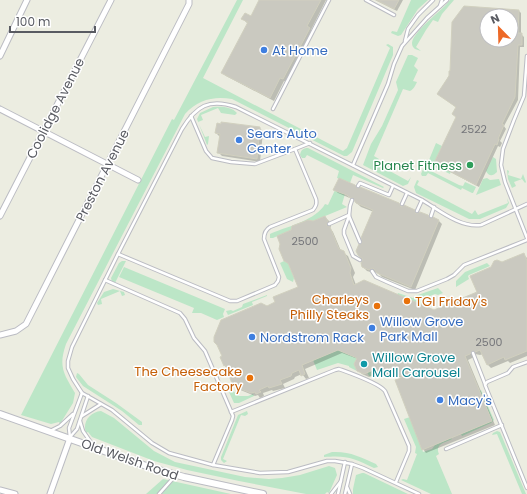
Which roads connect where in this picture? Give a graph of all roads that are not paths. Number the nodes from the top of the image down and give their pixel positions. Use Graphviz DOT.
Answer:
graph roads {
  1 [pos="27,0"];
  2 [pos="111,0"];
  3 [pos="189,0"];
  4 [pos="329,0"];
  5 [pos="366,0"];
  6 [pos="433,0"];
  7 [pos="442,0"];
  8 [pos="447,0"];
  9 [pos="439,8"];
  10 [pos="394,15"];
  11 [pos="405,41"];
  12 [pos="0,56"];
  13 [pos="527,56"];
  14 [pos="0,109"];
  15 [pos="273,109"];
  16 [pos="190,116"];
  17 [pos="43,132"];
  18 [pos="310,143"];
  19 [pos="295,149"];
  20 [pos="108,164"];
  21 [pos="353,165"];
  22 [pos="138,180"];
  23 [pos="358,186"];
  24 [pos="393,186"];
  25 [pos="374,189"];
  26 [pos="373,192"];
  27 [pos="407,193"];
  28 [pos="389,195"];
  29 [pos="387,198"];
  30 [pos="352,200"];
  31 [pos="422,200"];
  32 [pos="402,204"];
  33 [pos="527,204"];
  34 [pos="434,207"];
  35 [pos="516,209"];
  36 [pos="417,211"];
  37 [pos="349,215"];
  38 [pos="0,216"];
  39 [pos="431,216"];
  40 [pos="329,224"];
  41 [pos="527,239"];
  42 [pos="360,242"];
  43 [pos="118,254"];
  44 [pos="360,260"];
  45 [pos="372,271"];
  46 [pos="105,280"];
  47 [pos="0,335"];
  48 [pos="473,352"];
  49 [pos="527,362"];
  50 [pos="485,384"];
  51 [pos="82,393"];
  52 [pos="88,396"];
  53 [pos="101,404"];
  54 [pos="231,412"];
  55 [pos="0,414"];
  56 [pos="74,414"];
  57 [pos="81,418"];
  58 [pos="502,426"];
  59 [pos="50,431"];
  60 [pos="70,438"];
  61 [pos="94,446"];
  62 [pos="446,449"];
  63 [pos="344,462"];
  64 [pos="352,464"];
  65 [pos="213,465"];
  66 [pos="177,475"];
  67 [pos="341,481"];
  68 [pos="396,482"];
  69 [pos="347,487"];
  70 [pos="527,488"];
  71 [pos="0,490"];
  72 [pos="15,494"];
  73 [pos="50,494"];
  74 [pos="159,494"];
  75 [pos="264,494"];
  76 [pos="331,494"];
  77 [pos="338,494"];
  78 [pos="346,494"];
  79 [pos="350,494"];
  80 [pos="419,494"];
  1 -- 12 [label="street"];
  2 -- 17 [label="street, Coolidge Avenue"];
  3 -- 20 [label="street, Preston Avenue"];
  4 -- 15 [label="lane"];
  5 -- 10 [label="lane"];
  6 -- 11 [label="lane"];
  7 -- 9 [label="lane"];
  8 -- 9 [label="lane"];
  9 -- 11 [label="lane"];
  11 -- 21 [label="lane"];
  13 -- 35 [label="lane"];
  14 -- 17 [label="street"];
  16 -- 18 [label="lane"];
  16 -- 19 [label="lane"];
  16 -- 43 [label="lane"];
  17 -- 20 [label="street"];
  17 -- 38 [label="street, Coolidge Avenue"];
  18 -- 19 [label="lane"];
  18 -- 21 [label="lane"];
  19 -- 43 [label="lane"];
  20 -- 22 [label="street"];
  20 -- 47 [label="street, Preston Avenue"];
  21 -- 24 [label="lane"];
  23 -- 25 [label="lane"];
  24 -- 27 [label="lane"];
  24 -- 28 [label="lane"];
  25 -- 26 [label="lane"];
  25 -- 28 [label="lane"];
  27 -- 31 [label="lane"];
  27 -- 32 [label="lane"];
  28 -- 29 [label="lane"];
  30 -- 37 [label="lane"];
  31 -- 34 [label="lane"];
  31 -- 36 [label="lane"];
  33 -- 35 [label="lane"];
  34 -- 35 [label="lane"];
  34 -- 39 [label="lane"];
  35 -- 41 [label="lane"];
  37 -- 40 [label="lane"];
  37 -- 42 [label="lane"];
  37 -- 44 [label="lane"];
  41 -- 45 [label="lane"];
  43 -- 46 [label="lane"];
  46 -- 51 [label="lane"];
  46 -- 54 [label="lane"];
  48 -- 50 [label="lane"];
  49 -- 50 [label="lane"];
  50 -- 58 [label="lane"];
  51 -- 52 [label="lane"];
  51 -- 56 [label="lane"];
  52 -- 53 [label="lane"];
  52 -- 57 [label="lane"];
  53 -- 57 [label="lane"];
  53 -- 65 [label="lane"];
  54 -- 65 [label="lane"];
  54 -- 68 [label="lane"];
  55 -- 59 [label="street, Old Welsh Road"];
  56 -- 59 [label="lane"];
  56 -- 60 [label="lane"];
  57 -- 60 [label="lane"];
  57 -- 61 [label="lane"];
  58 -- 62 [label="lane"];
  58 -- 70 [label="lane"];
  59 -- 60 [label="street, Old Welsh Road"];
  60 -- 61 [label="street, Old Welsh Road"];
  60 -- 73 [label="street"];
  61 -- 66 [label="street, Old Welsh Road"];
  63 -- 64 [label="lane"];
  63 -- 65 [label="lane"];
  63 -- 67 [label="lane"];
  64 -- 68 [label="lane"];
  64 -- 69 [label="lane"];
  66 -- 74 [label="lane"];
  66 -- 75 [label="street, Old Welsh Road"];
  67 -- 76 [label="lane"];
  67 -- 77 [label="lane"];
  68 -- 80 [label="lane"];
  69 -- 78 [label="lane"];
  69 -- 79 [label="lane"];
  71 -- 72 [label="street"];
}
